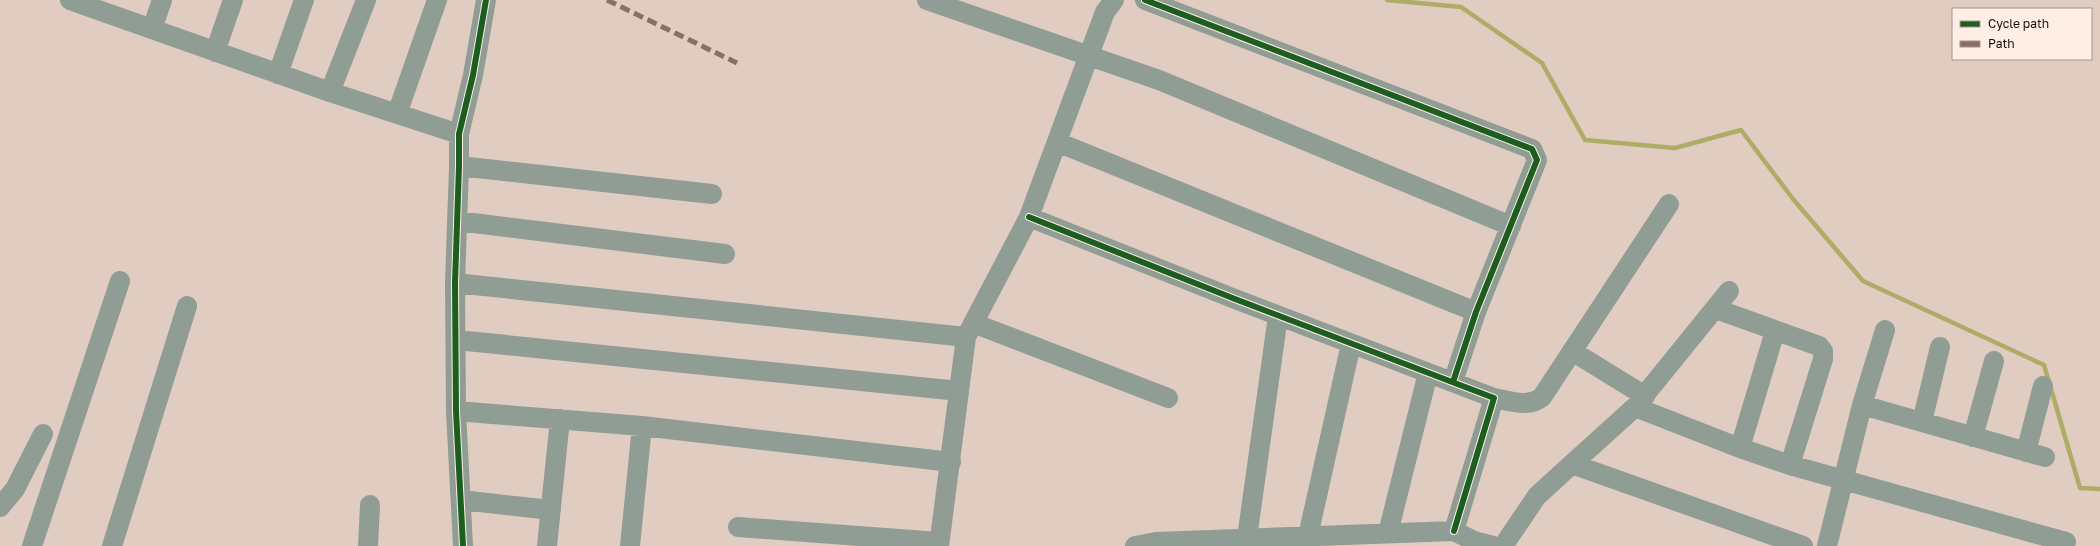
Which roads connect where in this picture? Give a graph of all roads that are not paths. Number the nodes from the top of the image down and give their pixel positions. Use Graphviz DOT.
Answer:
graph roads {
  1 [pos="162,0"];
  2 [pos="233,0"];
  3 [pos="304,0"];
  4 [pos="366,0"];
  5 [pos="437,0"];
  6 [pos="486,0"];
  7 [pos="927,0"];
  8 [pos="1114,0"];
  9 [pos="1145,0"];
  10 [pos="81,2"];
  11 [pos="152,29"];
  12 [pos="215,52"];
  13 [pos="1089,56"];
  14 [pos="278,74"];
  15 [pos="330,92"];
  16 [pos="397,114"];
  17 [pos="459,134"];
  18 [pos="1057,142"];
  19 [pos="460,166"];
  20 [pos="712,194"];
  21 [pos="1669,204"];
  22 [pos="1029,217"];
  23 [pos="457,221"];
  24 [pos="1511,226"];
  25 [pos="725,254"];
  26 [pos="120,281"];
  27 [pos="455,282"];
  28 [pos="1729,291"];
  29 [pos="187,306"];
  30 [pos="1716,309"];
  31 [pos="1476,312"];
  32 [pos="1278,316"];
  33 [pos="969,330"];
  34 [pos="1885,330"];
  35 [pos="1775,331"];
  36 [pos="457,340"];
  37 [pos="1351,344"];
  38 [pos="1940,347"];
  39 [pos="1572,351"];
  40 [pos="1994,361"];
  41 [pos="1428,373"];
  42 [pos="1453,382"];
  43 [pos="2043,386"];
  44 [pos="959,391"];
  45 [pos="1168,398"];
  46 [pos="1494,398"];
  47 [pos="1640,401"];
  48 [pos="1862,405"];
  49 [pos="456,411"];
  50 [pos="560,419"];
  51 [pos="1922,422"];
  52 [pos="642,426"];
  53 [pos="43,434"];
  54 [pos="1973,437"];
  55 [pos="1740,448"];
  56 [pos="2026,452"];
  57 [pos="2045,457"];
  58 [pos="951,462"];
  59 [pos="1572,464"];
  60 [pos="1790,465"];
  61 [pos="1842,480"];
  62 [pos="461,500"];
  63 [pos="370,505"];
  64 [pos="0,507"];
  65 [pos="551,510"];
  66 [pos="738,528"];
  67 [pos="1454,531"];
  68 [pos="1388,533"];
  69 [pos="1308,536"];
  70 [pos="1247,538"];
  71 [pos="2066,542"];
  72 [pos="1473,543"];
  73 [pos="939,544"];
  74 [pos="32,546"];
  75 [pos="112,546"];
  76 [pos="368,546"];
  77 [pos="463,546"];
  78 [pos="547,546"];
  79 [pos="630,546"];
  80 [pos="1135,546"];
  81 [pos="1493,546"];
  82 [pos="1503,546"];
  83 [pos="1803,546"];
  84 [pos="1827,546"];
  1 -- 11 [label="street"];
  2 -- 12 [label="street"];
  3 -- 14 [label="street"];
  4 -- 15 [label="street"];
  5 -- 16 [label="street"];
  6 -- 17 [label="street"];
  7 -- 13 [label="street"];
  8 -- 13 [label="street"];
  9 -- 24 [label="street"];
  10 -- 11 [label="street"];
  11 -- 12 [label="street"];
  12 -- 14 [label="street"];
  13 -- 18 [label="street"];
  13 -- 24 [label="street"];
  14 -- 15 [label="street"];
  15 -- 16 [label="street"];
  16 -- 17 [label="street"];
  17 -- 19 [label="street"];
  18 -- 22 [label="street"];
  18 -- 31 [label="street"];
  19 -- 20 [label="street"];
  19 -- 23 [label="street"];
  21 -- 39 [label="street"];
  22 -- 32 [label="street"];
  22 -- 33 [label="street"];
  23 -- 25 [label="street"];
  23 -- 27 [label="street"];
  24 -- 31 [label="street"];
  26 -- 74 [label="street"];
  27 -- 33 [label="street"];
  27 -- 36 [label="street"];
  28 -- 30 [label="street"];
  29 -- 75 [label="street"];
  30 -- 35 [label="street"];
  30 -- 47 [label="street"];
  31 -- 42 [label="street"];
  32 -- 37 [label="street"];
  32 -- 70 [label="street"];
  33 -- 44 [label="street"];
  33 -- 45 [label="street"];
  34 -- 48 [label="street"];
  35 -- 55 [label="street"];
  35 -- 60 [label="street"];
  36 -- 44 [label="street"];
  36 -- 49 [label="street"];
  37 -- 41 [label="street"];
  37 -- 69 [label="street"];
  38 -- 51 [label="street"];
  39 -- 46 [label="street"];
  39 -- 47 [label="street"];
  40 -- 54 [label="street"];
  41 -- 42 [label="street"];
  41 -- 68 [label="street"];
  42 -- 46 [label="street"];
  43 -- 56 [label="street"];
  44 -- 58 [label="street"];
  46 -- 67 [label="street"];
  47 -- 55 [label="street"];
  47 -- 59 [label="street"];
  48 -- 51 [label="street"];
  48 -- 61 [label="street"];
  49 -- 50 [label="street"];
  49 -- 62 [label="street"];
  50 -- 52 [label="street"];
  50 -- 65 [label="street"];
  51 -- 54 [label="street"];
  52 -- 58 [label="street"];
  52 -- 79 [label="street"];
  53 -- 64 [label="street"];
  54 -- 56 [label="street"];
  55 -- 60 [label="street"];
  56 -- 57 [label="street"];
  58 -- 73 [label="street"];
  59 -- 82 [label="street"];
  59 -- 83 [label="street"];
  60 -- 61 [label="street"];
  61 -- 71 [label="street"];
  61 -- 84 [label="street"];
  62 -- 65 [label="street"];
  62 -- 77 [label="street"];
  63 -- 76 [label="street"];
  65 -- 78 [label="street"];
  66 -- 73 [label="street"];
  67 -- 68 [label="street"];
  67 -- 72 [label="street"];
  68 -- 69 [label="street"];
  69 -- 70 [label="street"];
  70 -- 80 [label="street"];
  72 -- 81 [label="street"];
}
